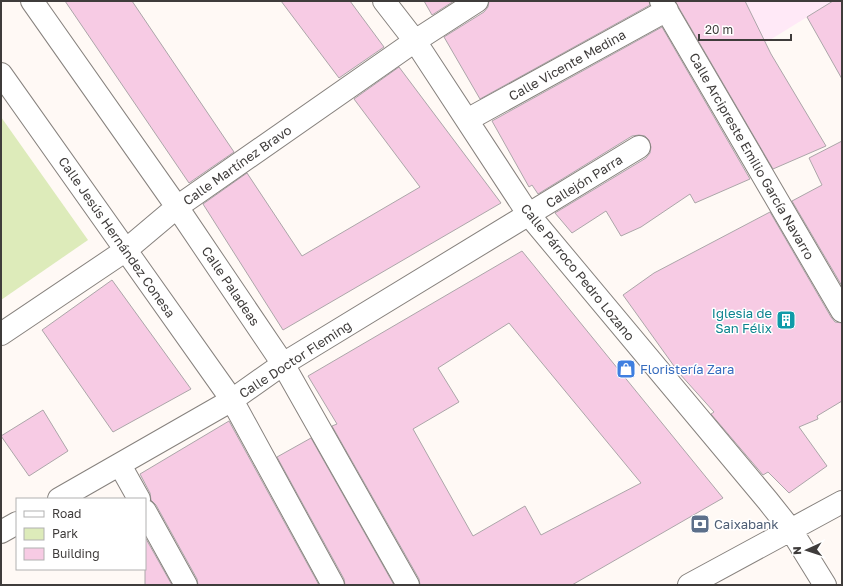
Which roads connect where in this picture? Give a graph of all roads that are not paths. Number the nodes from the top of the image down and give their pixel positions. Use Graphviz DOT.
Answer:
graph roads {
  1 [pos="32,1"];
  2 [pos="384,1"];
  3 [pos="476,1"];
  4 [pos="664,5"];
  5 [pos="415,41"];
  6 [pos="1,74"];
  7 [pos="467,120"];
  8 [pos="638,147"];
  9 [pos="177,207"];
  10 [pos="529,215"];
  11 [pos="126,250"];
  12 [pos="842,311"];
  13 [pos="1,334"];
  14 [pos="283,364"];
  15 [pos="232,400"];
  16 [pos="120,465"];
  17 [pos="61,498"];
  18 [pos="138,498"];
  19 [pos="842,502"];
  20 [pos="146,513"];
  21 [pos="16,524"];
  22 [pos="791,530"];
  23 [pos="1,532"];
  24 [pos="186,585"];
  25 [pos="333,585"];
  26 [pos="408,585"];
  27 [pos="688,585"];
  28 [pos="825,585"];
  1 -- 9 [label="street, Calle Paladeas"];
  2 -- 5 [label="street, Calle Párroco Pedro Lozano"];
  3 -- 5 [label="street, Calle Martínez Bravo"];
  4 -- 7 [label="street, Calle Vicente Medina"];
  4 -- 12 [label="street, Calle Arcipreste Emilio García Navarro"];
  5 -- 7 [label="street, Calle Párroco Pedro Lozano"];
  5 -- 9 [label="street, Calle Martínez Bravo"];
  6 -- 11 [label="street, Calle Jesús Hernández Conesa"];
  7 -- 10 [label="street, Calle Párroco Pedro Lozano"];
  8 -- 10 [label="street, Callejón Parra"];
  9 -- 11 [label="street, Calle Martínez Bravo"];
  9 -- 14 [label="street, Calle Paladeas"];
  10 -- 14 [label="street, Calle Doctor Fleming"];
  10 -- 22 [label="street, Calle Párroco Pedro Lozano"];
  11 -- 13 [label="street, Calle Martínez Bravo"];
  11 -- 15 [label="street, Calle Jesús Hernández Conesa"];
  14 -- 15 [label="street, Calle Doctor Fleming"];
  14 -- 26 [label="street, Calle Paladeas"];
  15 -- 16 [label="street, Calle Doctor Fleming"];
  15 -- 25 [label="street, Calle Jesús Hernández Conesa"];
  16 -- 17 [label="street, Calle Doctor Fleming"];
  16 -- 18 [label="street"];
  19 -- 22 [label="street"];
  20 -- 24 [label="street"];
  21 -- 23 [label="street"];
  22 -- 27 [label="street"];
  22 -- 28 [label="street, Calle Párroco Pedro Lozano"];
}
